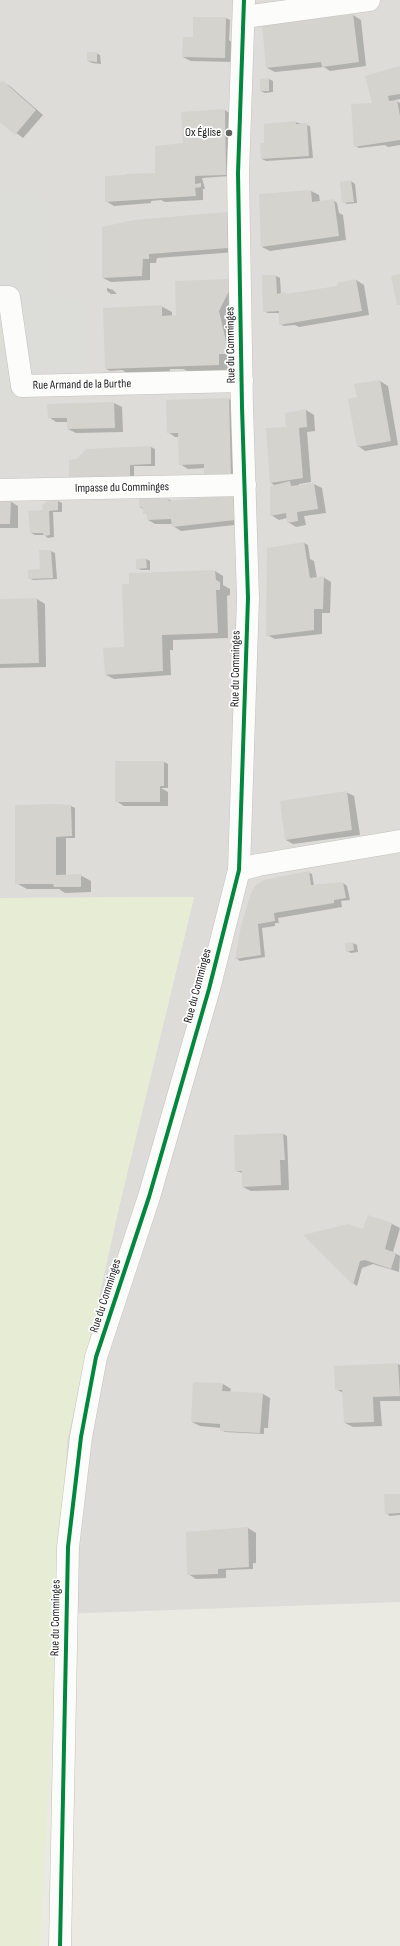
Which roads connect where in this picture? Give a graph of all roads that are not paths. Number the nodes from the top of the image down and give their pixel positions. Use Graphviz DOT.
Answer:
graph roads {
  1 [pos="369,0"];
  2 [pos="244,9"];
  3 [pos="0,297"];
  4 [pos="242,381"];
  5 [pos="244,485"];
  6 [pos="0,490"];
  7 [pos="400,841"];
  8 [pos="239,870"];
  9 [pos="60,1946"];
  1 -- 2 [label="street"];
  2 -- 4 [label="street, Rue du Comminges"];
  3 -- 4 [label="street, Rue Armand de la Burthe"];
  4 -- 5 [label="street, Rue du Comminges"];
  5 -- 6 [label="street, Impasse du Comminges"];
  5 -- 8 [label="street, Rue du Comminges"];
  7 -- 8 [label="street"];
  8 -- 9 [label="street, Rue du Comminges"];
}
